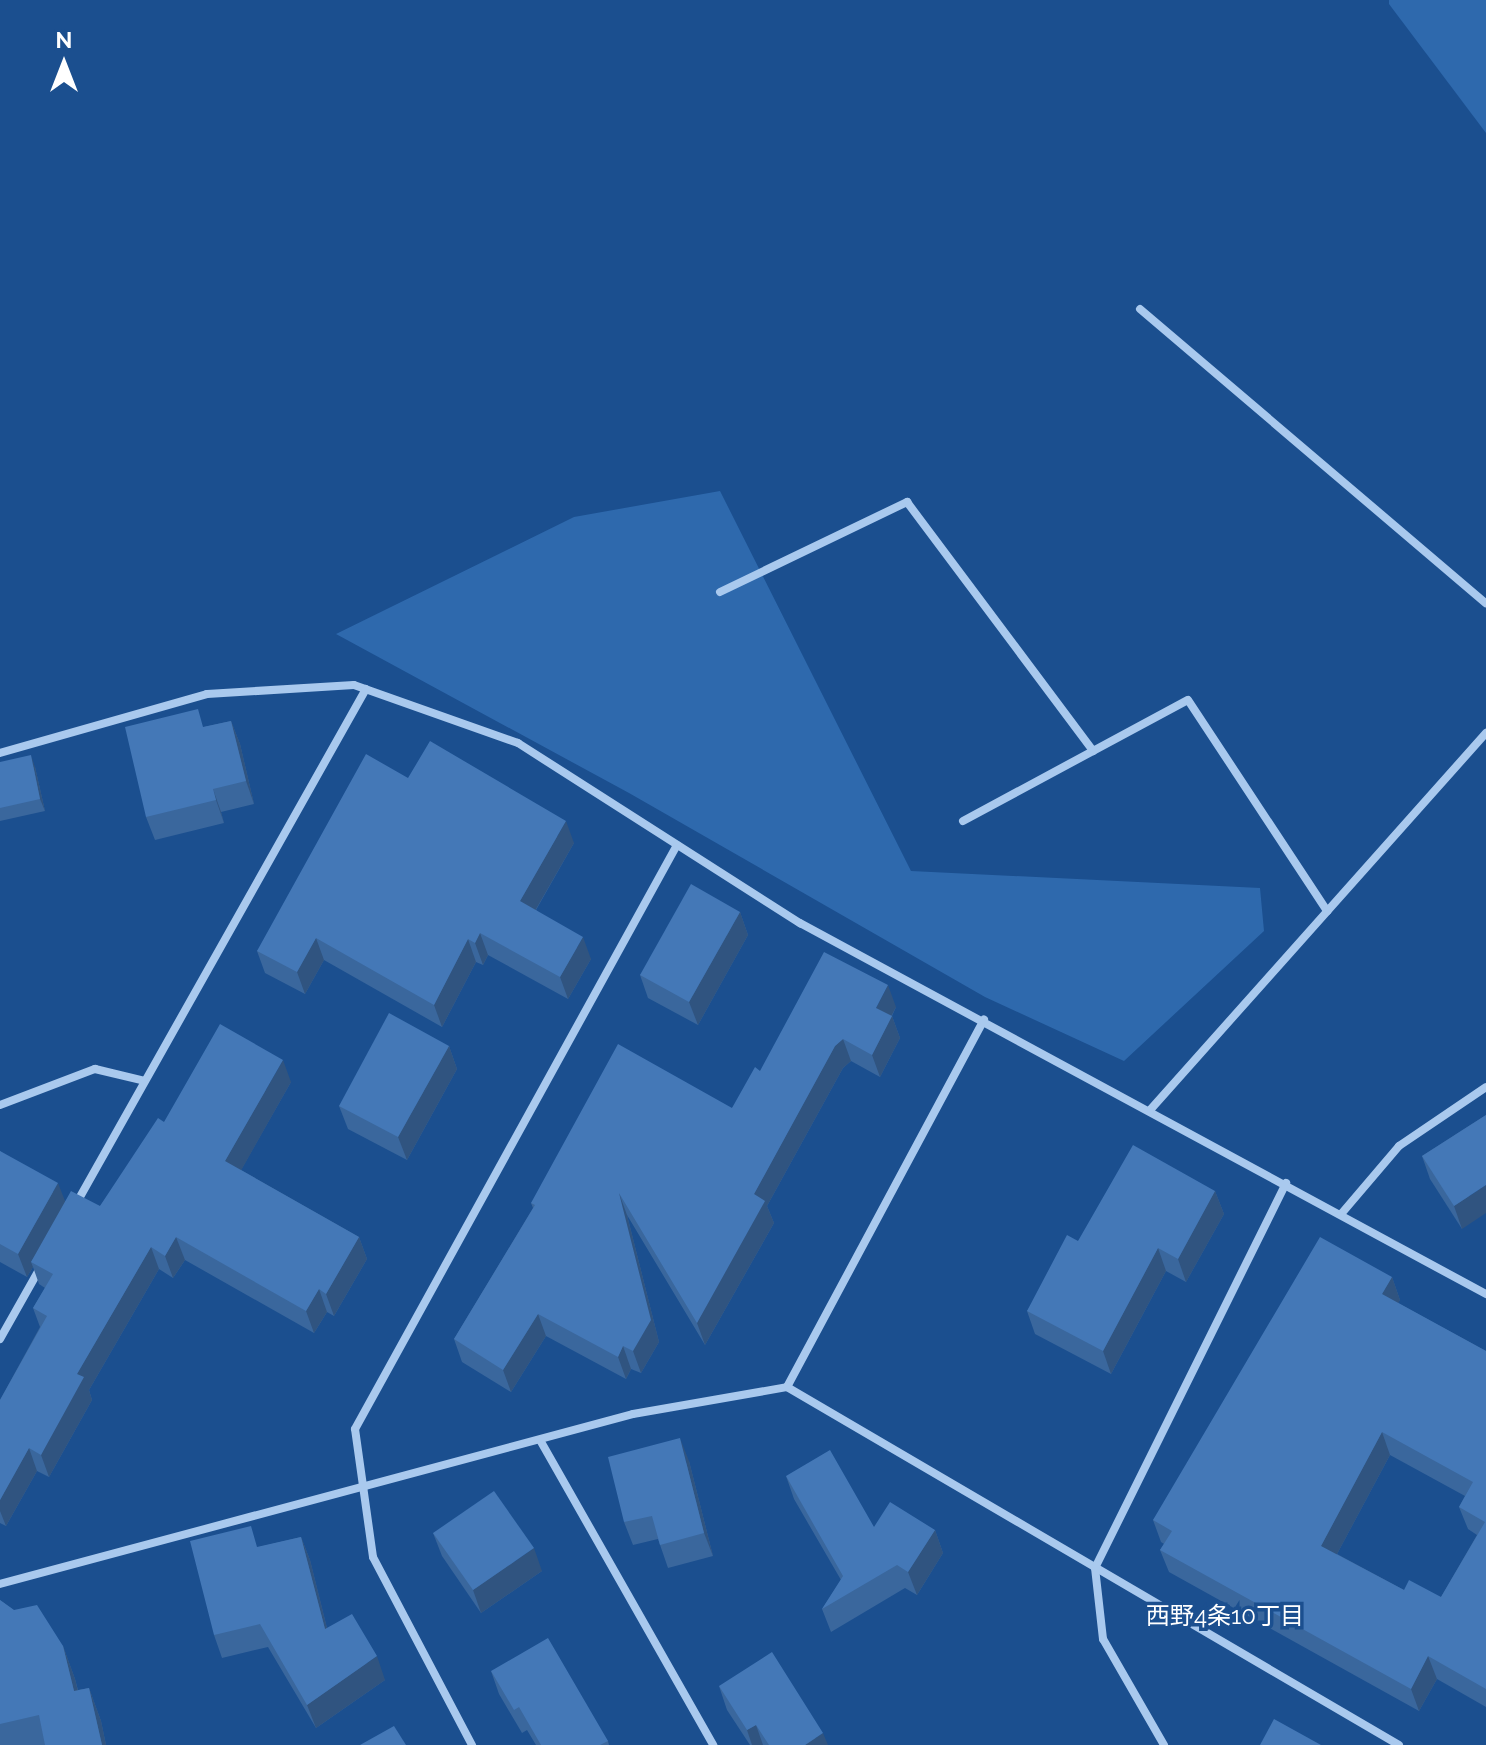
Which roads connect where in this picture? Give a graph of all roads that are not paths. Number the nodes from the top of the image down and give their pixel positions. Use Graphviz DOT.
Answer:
graph roads {
  1 [pos="1140,309"];
  2 [pos="720,592"];
  3 [pos="1486,603"];
  4 [pos="366,689"];
  5 [pos="1486,733"];
  6 [pos="1093,751"];
  7 [pos="0,753"];
  8 [pos="963,821"];
  9 [pos="677,845"];
  10 [pos="1327,911"];
  11 [pos="984,1020"];
  12 [pos="145,1081"];
  13 [pos="1486,1087"];
  14 [pos="0,1105"];
  15 [pos="1151,1109"];
  16 [pos="1286,1183"];
  17 [pos="1342,1213"];
  18 [pos="69,1217"];
  19 [pos="46,1258"];
  20 [pos="1486,1294"];
  21 [pos="0,1339"];
  22 [pos="787,1387"];
  23 [pos="540,1440"];
  24 [pos="362,1487"];
  25 [pos="1095,1568"];
  26 [pos="0,1584"];
  27 [pos="472,1745"];
  28 [pos="713,1745"];
  29 [pos="1164,1745"];
  30 [pos="1399,1745"];
  1 -- 3 [label="street"];
  2 -- 6 [label="street"];
  4 -- 7 [label="street"];
  4 -- 9 [label="street"];
  4 -- 12 [label="street"];
  5 -- 10 [label="street"];
  6 -- 8 [label="street"];
  6 -- 10 [label="street"];
  9 -- 11 [label="street"];
  9 -- 24 [label="street"];
  10 -- 15 [label="street"];
  11 -- 15 [label="street"];
  11 -- 22 [label="street"];
  12 -- 14 [label="street"];
  12 -- 18 [label="street"];
  13 -- 17 [label="street"];
  15 -- 16 [label="street"];
  16 -- 17 [label="street"];
  16 -- 25 [label="street"];
  17 -- 20 [label="street"];
  19 -- 21 [label="street"];
  22 -- 23 [label="street"];
  22 -- 25 [label="street"];
  23 -- 24 [label="street"];
  23 -- 28 [label="street"];
  24 -- 26 [label="street"];
  24 -- 27 [label="street"];
  25 -- 29 [label="street"];
  25 -- 30 [label="street"];
}
